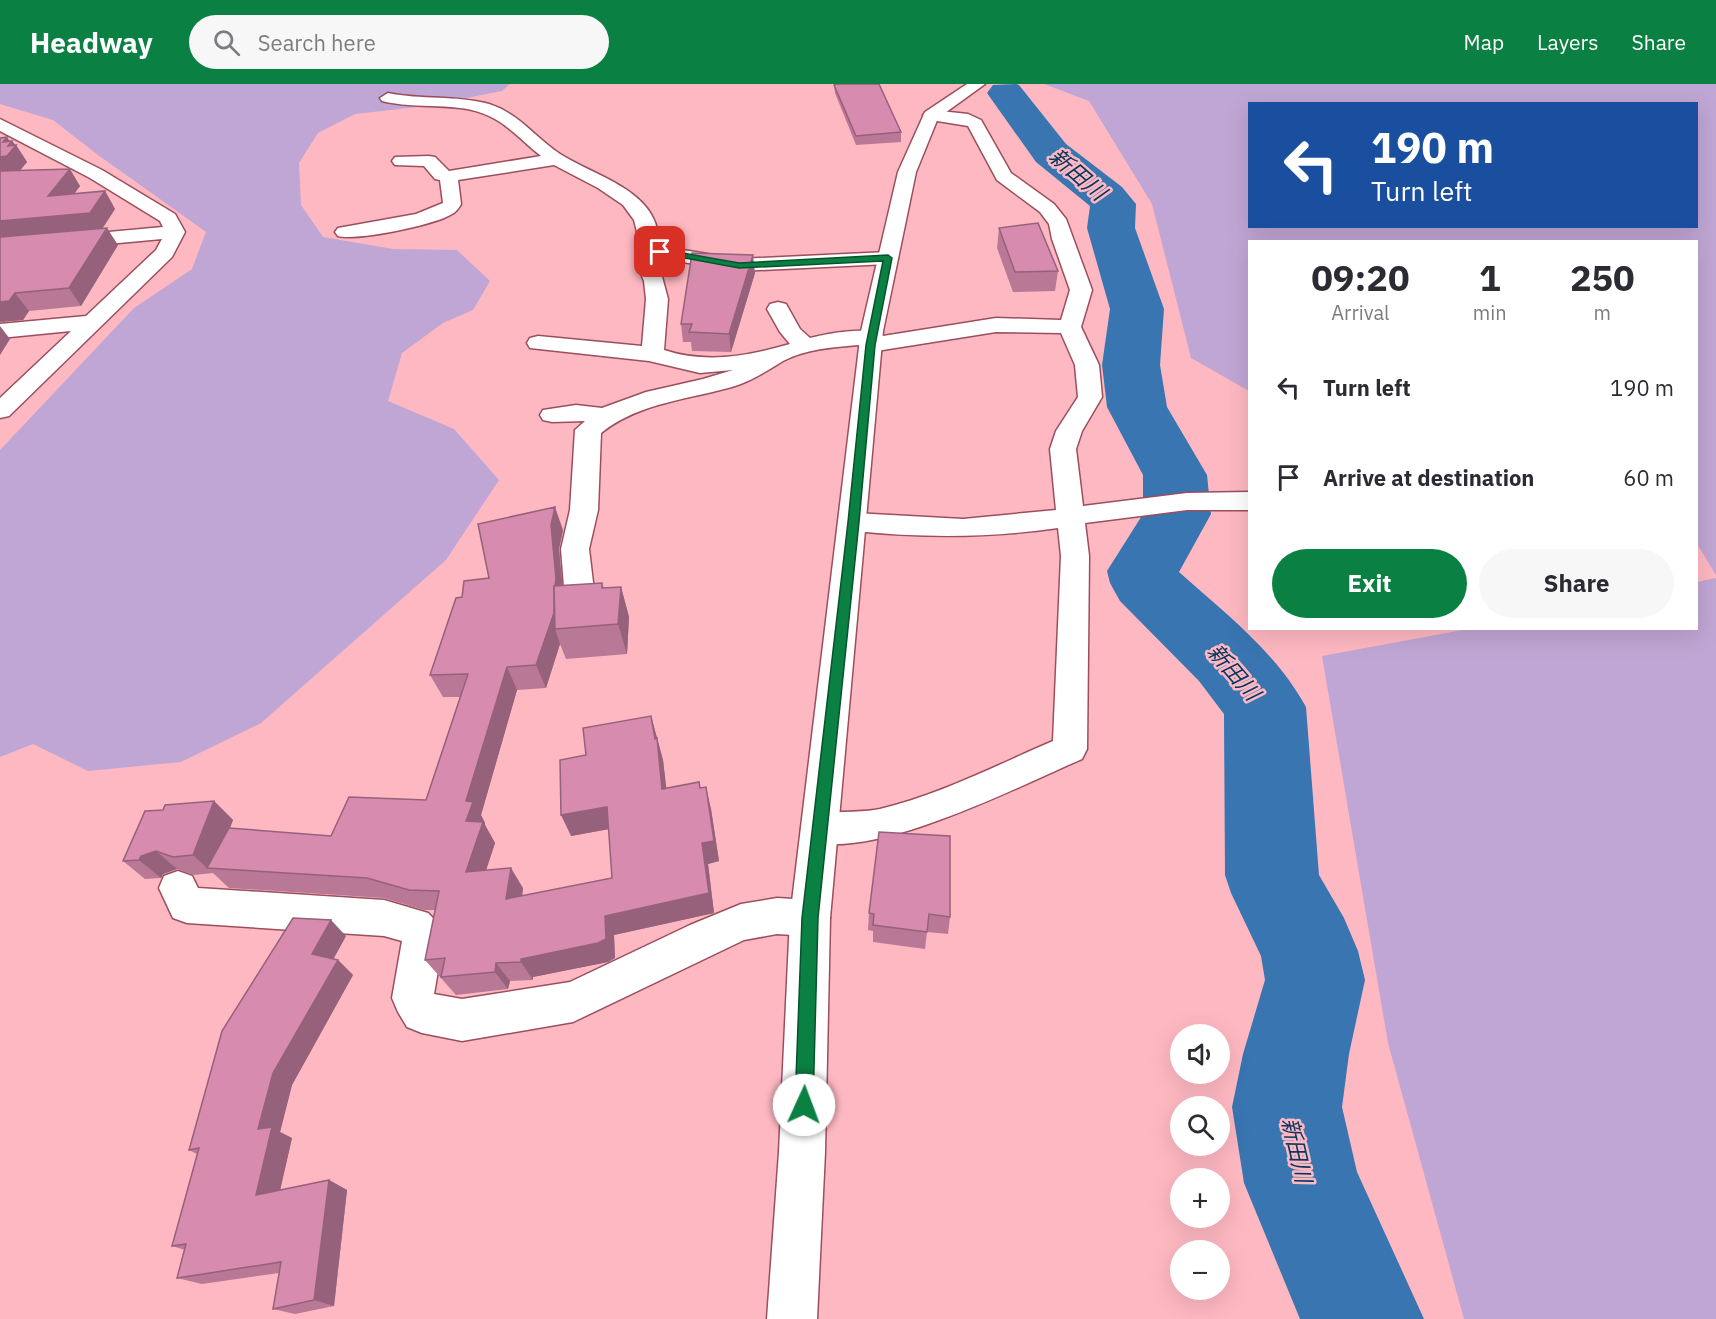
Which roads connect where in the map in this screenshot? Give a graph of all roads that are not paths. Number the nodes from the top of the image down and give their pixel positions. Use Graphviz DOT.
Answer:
graph roads {
  1 [pos="976,84"];
  2 [pos="388,98"];
  3 [pos="931,115"];
  4 [pos="2,125"];
  5 [pos="557,159"];
  6 [pos="401,161"];
  7 [pos="96,174"];
  8 [pos="64,176"];
  9 [pos="449,176"];
  10 [pos="175,232"];
  11 [pos="345,232"];
  12 [pos="0,248"];
  13 [pos="647,250"];
  14 [pos="888,258"];
  15 [pos="1000,308"];
  16 [pos="778,309"];
  17 [pos="94,321"];
  18 [pos="1070,327"];
  19 [pos="0,331"];
  20 [pos="872,338"];
  21 [pos="538,343"];
  22 [pos="804,346"];
  23 [pos="652,354"];
  24 [pos="776,356"];
  25 [pos="0,411"];
  26 [pos="552,415"];
  27 [pos="607,416"];
  28 [pos="1248,501"];
  29 [pos="1071,516"];
  30 [pos="854,522"];
  31 [pos="580,599"];
  32 [pos="819,829"];
  33 [pos="178,888"];
  34 [pos="810,918"];
  35 [pos="792,1319"];
  1 -- 3 [label="street"];
  2 -- 5 [label="street"];
  3 -- 14 [label="street"];
  3 -- 18 [label="street"];
  4 -- 7 [label="street"];
  5 -- 9 [label="street"];
  5 -- 13 [label="street"];
  6 -- 9 [label="street"];
  7 -- 8 [label="street"];
  7 -- 10 [label="street"];
  9 -- 11 [label="street"];
  10 -- 12 [label="street"];
  10 -- 17 [label="street"];
  13 -- 14 [label="street"];
  13 -- 23 [label="street"];
  14 -- 20 [label="street"];
  15 -- 20 [label="street"];
  16 -- 22 [label="street"];
  17 -- 19 [label="street"];
  17 -- 25 [label="street"];
  18 -- 20 [label="street"];
  18 -- 29 [label="street"];
  20 -- 22 [label="street"];
  20 -- 30 [label="street"];
  21 -- 23 [label="street"];
  22 -- 24 [label="street"];
  23 -- 24 [label="street"];
  24 -- 27 [label="street"];
  26 -- 27 [label="street"];
  27 -- 31 [label="street"];
  28 -- 29 [label="street"];
  29 -- 30 [label="street"];
  29 -- 32 [label="street"];
  30 -- 32 [label="street"];
  32 -- 34 [label="street"];
  33 -- 34 [label="street"];
  34 -- 35 [label="street"];
}
